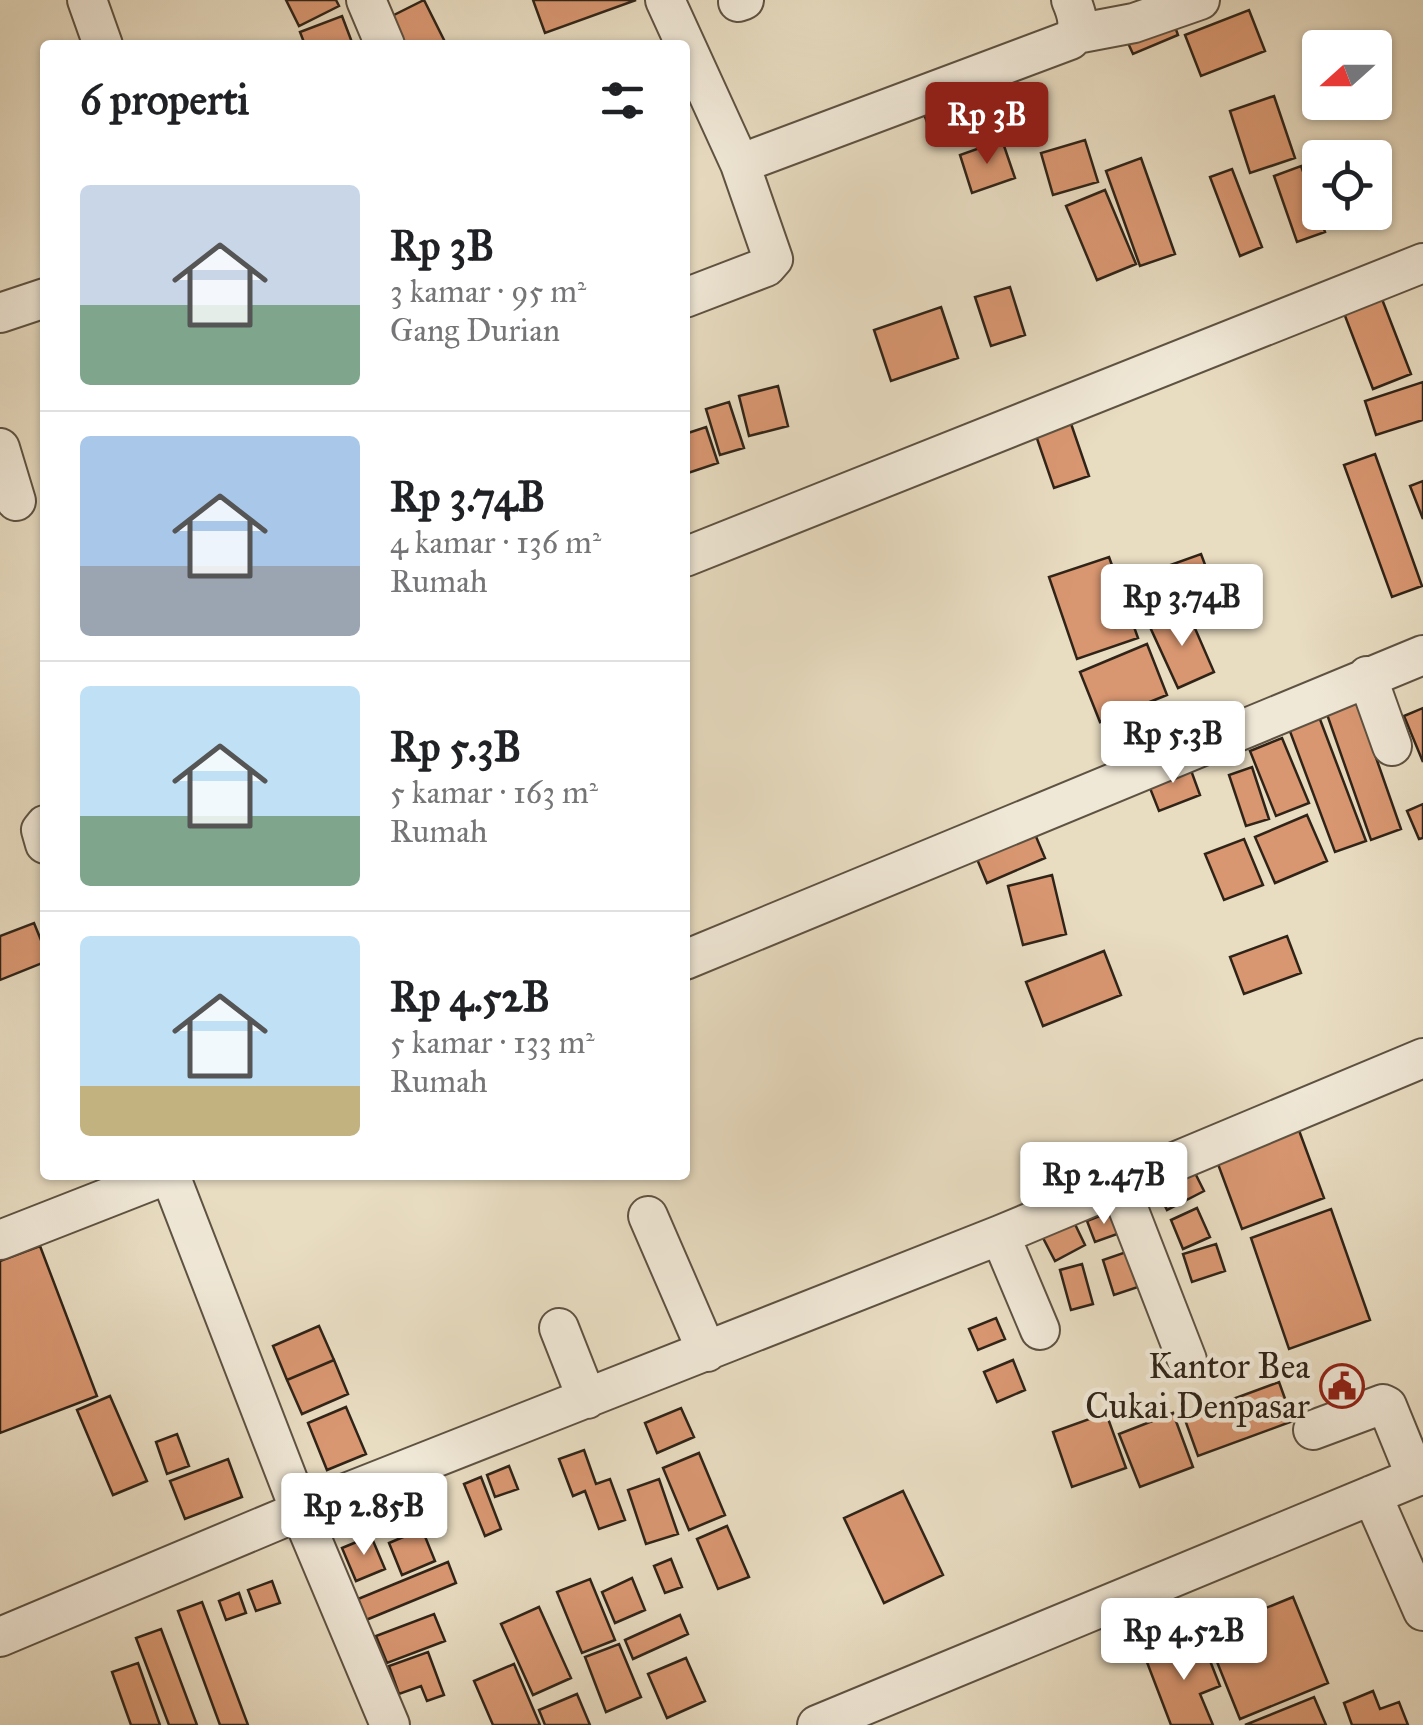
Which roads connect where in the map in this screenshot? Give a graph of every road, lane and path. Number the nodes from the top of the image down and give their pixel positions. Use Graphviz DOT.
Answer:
graph roads {
  1 [pos="87,0"];
  2 [pos="366,0"];
  3 [pos="665,0"];
  4 [pos="1200,0"];
  5 [pos="1074,17"];
  6 [pos="101,40"];
  7 [pos="383,40"];
  8 [pos="680,40"];
  9 [pos="692,74"];
  10 [pos="749,160"];
  11 [pos="1423,262"];
  12 [pos="690,296"];
  13 [pos="40,300"];
  14 [pos="0,313"];
  15 [pos="0,448"];
  16 [pos="16,501"];
  17 [pos="690,555"];
  18 [pos="1423,655"];
  19 [pos="1367,676"];
  20 [pos="1392,746"];
  21 [pos="690,958"];
  22 [pos="1423,1058"];
  23 [pos="155,1180"];
  24 [pos="170,1180"];
  25 [pos="1119,1185"];
  26 [pos="648,1216"];
  27 [pos="1000,1235"];
  28 [pos="0,1240"];
  29 [pos="559,1328"];
  30 [pos="1040,1330"];
  31 [pos="707,1352"];
  32 [pos="1187,1360"];
  33 [pos="587,1399"];
  34 [pos="1313,1430"];
  35 [pos="1419,1476"];
  36 [pos="1372,1495"];
  37 [pos="300,1511"];
  38 [pos="1423,1611"];
  39 [pos="0,1637"];
  40 [pos="390,1725"];
  41 [pos="817,1725"];
  1 -- 6 [label="street"];
  2 -- 7 [label="street"];
  3 -- 8 [label="street"];
  4 -- 5 [label="street"];
  5 -- 10 [label="street"];
  9 -- 10 [label="street"];
  10 -- 12 [label="street"];
  11 -- 17 [label="street"];
  13 -- 14 [label="street"];
  15 -- 16 [label="street"];
  18 -- 19 [label="street"];
  19 -- 20 [label="street"];
  19 -- 21 [label="street"];
  22 -- 25 [label="street"];
  23 -- 28 [label="street"];
  24 -- 37 [label="street"];
  25 -- 27 [label="street"];
  25 -- 32 [label="street"];
  26 -- 31 [label="street"];
  27 -- 30 [label="street"];
  27 -- 31 [label="street"];
  29 -- 33 [label="street"];
  31 -- 33 [label="street"];
  33 -- 37 [label="street"];
  34 -- 35 [label="street"];
  35 -- 36 [label="street"];
  36 -- 38 [label="street"];
  36 -- 41 [label="street"];
  37 -- 39 [label="street"];
  37 -- 40 [label="street"];
}
